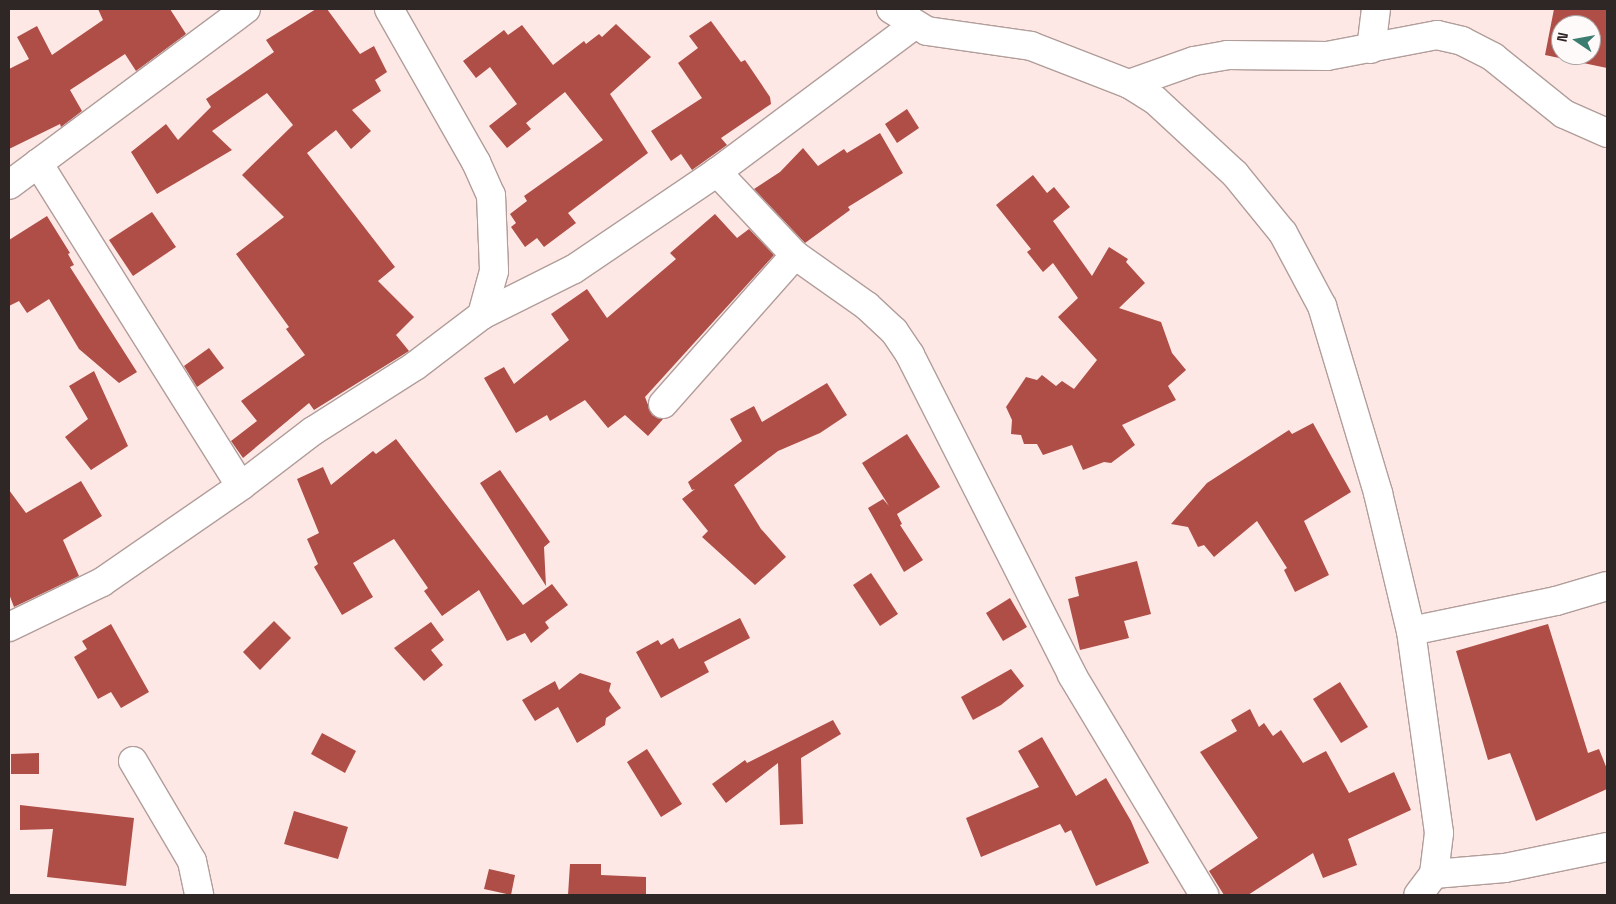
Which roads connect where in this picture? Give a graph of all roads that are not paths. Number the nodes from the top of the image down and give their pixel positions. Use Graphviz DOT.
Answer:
graph roads {
  1 [pos="246,9"];
  2 [pos="389,9"];
  3 [pos="891,9"];
  4 [pos="1376,9"];
  5 [pos="927,21"];
  6 [pos="1370,49"];
  7 [pos="1129,84"];
  8 [pos="1607,133"];
  9 [pos="38,163"];
  10 [pos="717,172"];
  11 [pos="9,185"];
  12 [pos="795,255"];
  13 [pos="482,315"];
  14 [pos="663,404"];
  15 [pos="241,486"];
  16 [pos="1607,586"];
  17 [pos="9,627"];
  18 [pos="1411,631"];
  19 [pos="133,761"];
  20 [pos="1607,847"];
  21 [pos="1426,885"];
  22 [pos="199,895"];
  23 [pos="1204,895"];
  1 -- 9 [label="street"];
  2 -- 13 [label="street"];
  3 -- 5 [label="street"];
  4 -- 6 [label="street"];
  5 -- 7 [label="street"];
  5 -- 10 [label="street"];
  6 -- 7 [label="street"];
  6 -- 8 [label="street"];
  7 -- 18 [label="street"];
  9 -- 11 [label="street"];
  9 -- 15 [label="street"];
  10 -- 12 [label="street"];
  10 -- 13 [label="street"];
  12 -- 14 [label="street"];
  12 -- 23 [label="street"];
  13 -- 15 [label="street"];
  15 -- 17 [label="street"];
  16 -- 18 [label="street"];
  18 -- 21 [label="street"];
  19 -- 22 [label="street"];
  20 -- 21 [label="street"];
}
